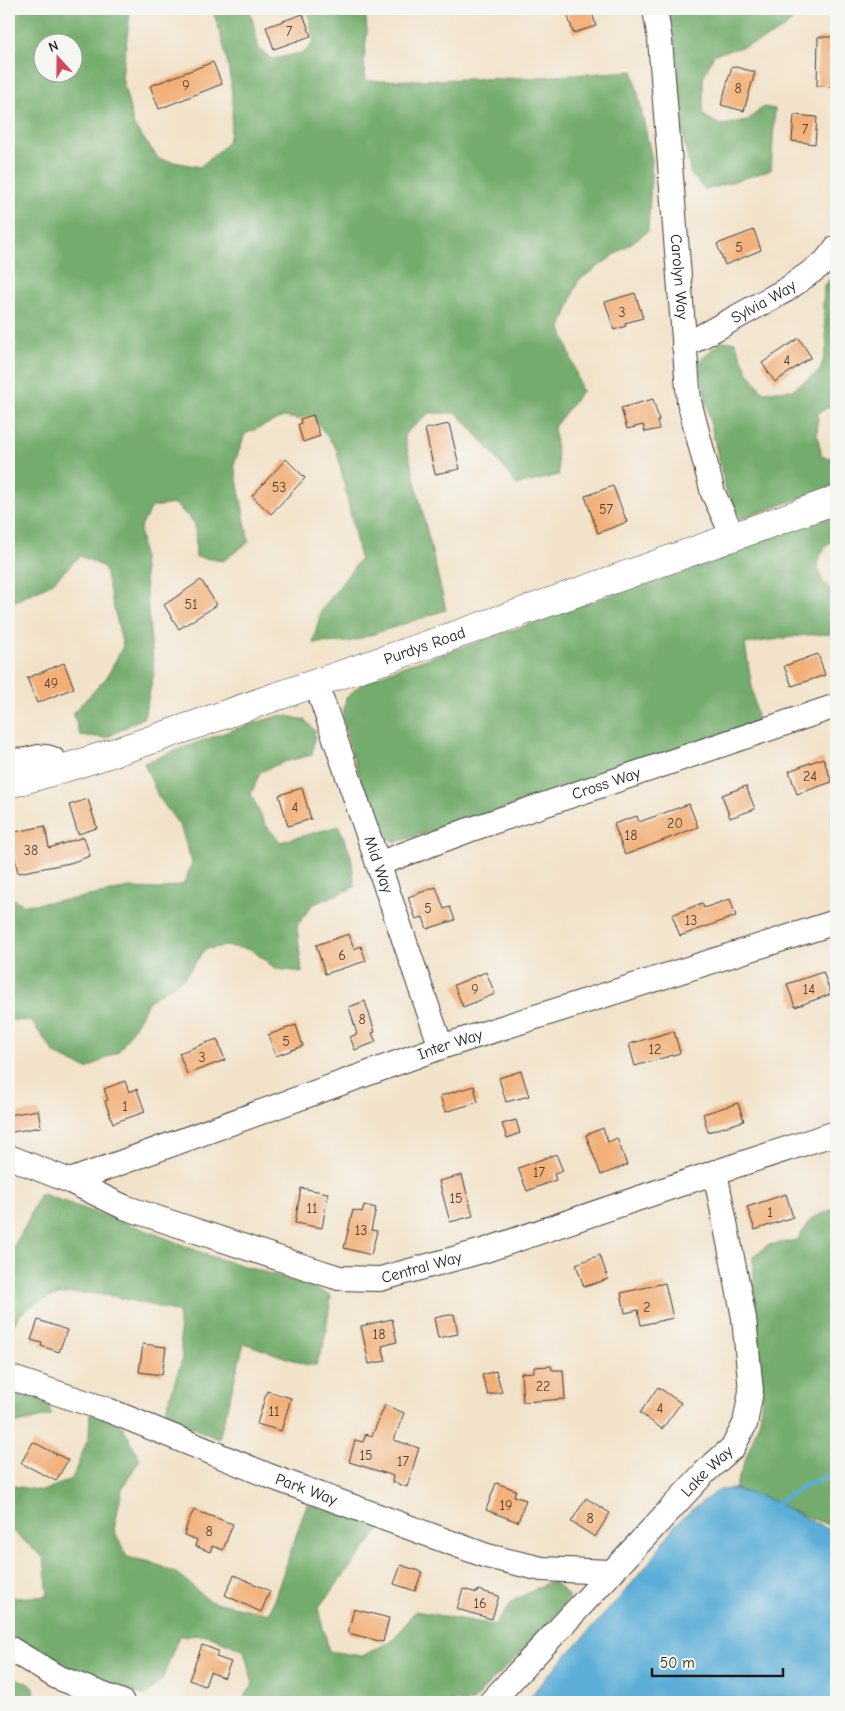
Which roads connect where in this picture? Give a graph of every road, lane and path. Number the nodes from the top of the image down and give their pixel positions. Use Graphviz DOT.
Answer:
graph roads {
  1 [pos="655,9"];
  2 [pos="836,248"];
  3 [pos="684,346"];
  4 [pos="836,500"];
  5 [pos="734,538"];
  6 [pos="316,683"];
  7 [pos="836,706"];
  8 [pos="9,760"];
  9 [pos="57,770"];
  10 [pos="9,784"];
  11 [pos="378,864"];
  12 [pos="836,922"];
  13 [pos="442,1047"];
  14 [pos="836,1133"];
  15 [pos="9,1157"];
  16 [pos="714,1172"];
  17 [pos="70,1181"];
  18 [pos="9,1377"];
  19 [pos="611,1572"];
  20 [pos="9,1648"];
  21 [pos="122,1702"];
  22 [pos="491,1702"];
  1 -- 3 [label="street, Carolyn Way"];
  2 -- 3 [label="street, Sylvia Way"];
  3 -- 5 [label="street, Carolyn Way"];
  4 -- 5 [label="main road, Purdys Road"];
  5 -- 6 [label="main road, Purdys Road"];
  6 -- 9 [label="main road, Purdys Road"];
  6 -- 11 [label="street, Mid Way"];
  7 -- 11 [label="street, Cross Way"];
  8 -- 9 [label="street"];
  9 -- 10 [label="main road, Purdys Road"];
  11 -- 13 [label="street, Mid Way"];
  12 -- 13 [label="street, Inter Way"];
  13 -- 17 [label="street, Inter Way"];
  14 -- 16 [label="street, Central Way"];
  15 -- 17 [label="street, Central Way"];
  16 -- 17 [label="street, Central Way"];
  16 -- 19 [label="street, Lake Way"];
  18 -- 19 [label="street, Park Way"];
  19 -- 22 [label="street, Lake Way"];
  20 -- 21 [label="street"];
}
